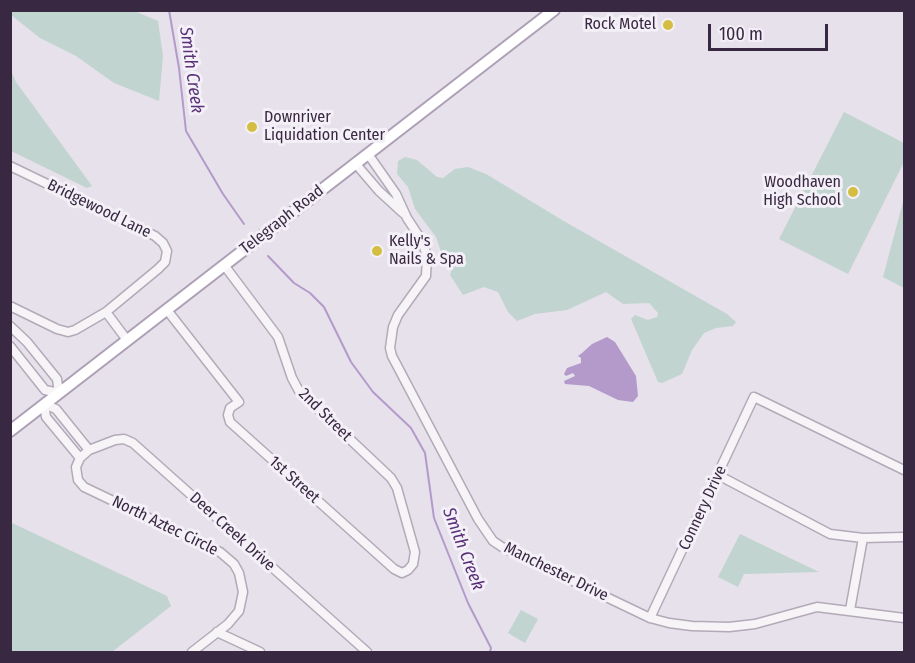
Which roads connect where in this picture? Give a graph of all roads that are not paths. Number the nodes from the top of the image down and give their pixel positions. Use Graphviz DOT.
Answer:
graph roads {
  1 [pos="554,10"];
  2 [pos="368,154"];
  3 [pos="356,164"];
  4 [pos="10,166"];
  5 [pos="407,218"];
  6 [pos="224,265"];
  7 [pos="10,306"];
  8 [pos="166,310"];
  9 [pos="105,312"];
  10 [pos="10,326"];
  11 [pos="127,340"];
  12 [pos="27,342"];
  13 [pos="13,349"];
  14 [pos="59,393"];
  15 [pos="44,404"];
  16 [pos="10,431"];
  17 [pos="89,450"];
  18 [pos="80,458"];
  19 [pos="904,470"];
  20 [pos="718,475"];
  21 [pos="400,495"];
  22 [pos="904,537"];
  23 [pos="863,538"];
  24 [pos="850,610"];
  25 [pos="650,618"];
  26 [pos="904,618"];
  27 [pos="217,632"];
  28 [pos="192,652"];
  29 [pos="260,652"];
  30 [pos="367,652"];
  1 -- 2 [label="main road, Telegraph Road"];
  2 -- 3 [label="main road, Telegraph Road"];
  2 -- 5 [label="street, Manchester Drive"];
  3 -- 5 [label="street, Manchester Drive"];
  3 -- 6 [label="main road, Telegraph Road"];
  4 -- 9 [label="street, Bridgewood Lane"];
  5 -- 25 [label="street, Manchester Drive"];
  6 -- 8 [label="main road, Telegraph Road"];
  6 -- 21 [label="street, 2nd Street"];
  7 -- 9 [label="street, Bridgewood Lane"];
  8 -- 11 [label="main road, Telegraph Road"];
  8 -- 21 [label="street, 1st Street"];
  9 -- 11 [label="street"];
  10 -- 12 [label="street"];
  11 -- 14 [label="main road, Telegraph Road"];
  12 -- 13 [label="street"];
  12 -- 14 [label="street"];
  13 -- 14 [label="street"];
  14 -- 15 [label="main road, Telegraph Road"];
  15 -- 16 [label="main road, Telegraph Road"];
  15 -- 17 [label="street"];
  15 -- 18 [label="street"];
  17 -- 18 [label="street, Deer Creek Drive"];
  17 -- 30 [label="street, Deer Creek Drive"];
  18 -- 27 [label="street, North Aztec Circle"];
  19 -- 20 [label="street, Connery Drive"];
  20 -- 23 [label="street"];
  20 -- 25 [label="street, Connery Drive"];
  22 -- 23 [label="street"];
  23 -- 24 [label="street"];
  24 -- 25 [label="street, Manchester Drive"];
  24 -- 26 [label="street, Manchester Drive"];
  27 -- 28 [label="street, North Aztec Circle"];
  27 -- 29 [label="street"];
}
